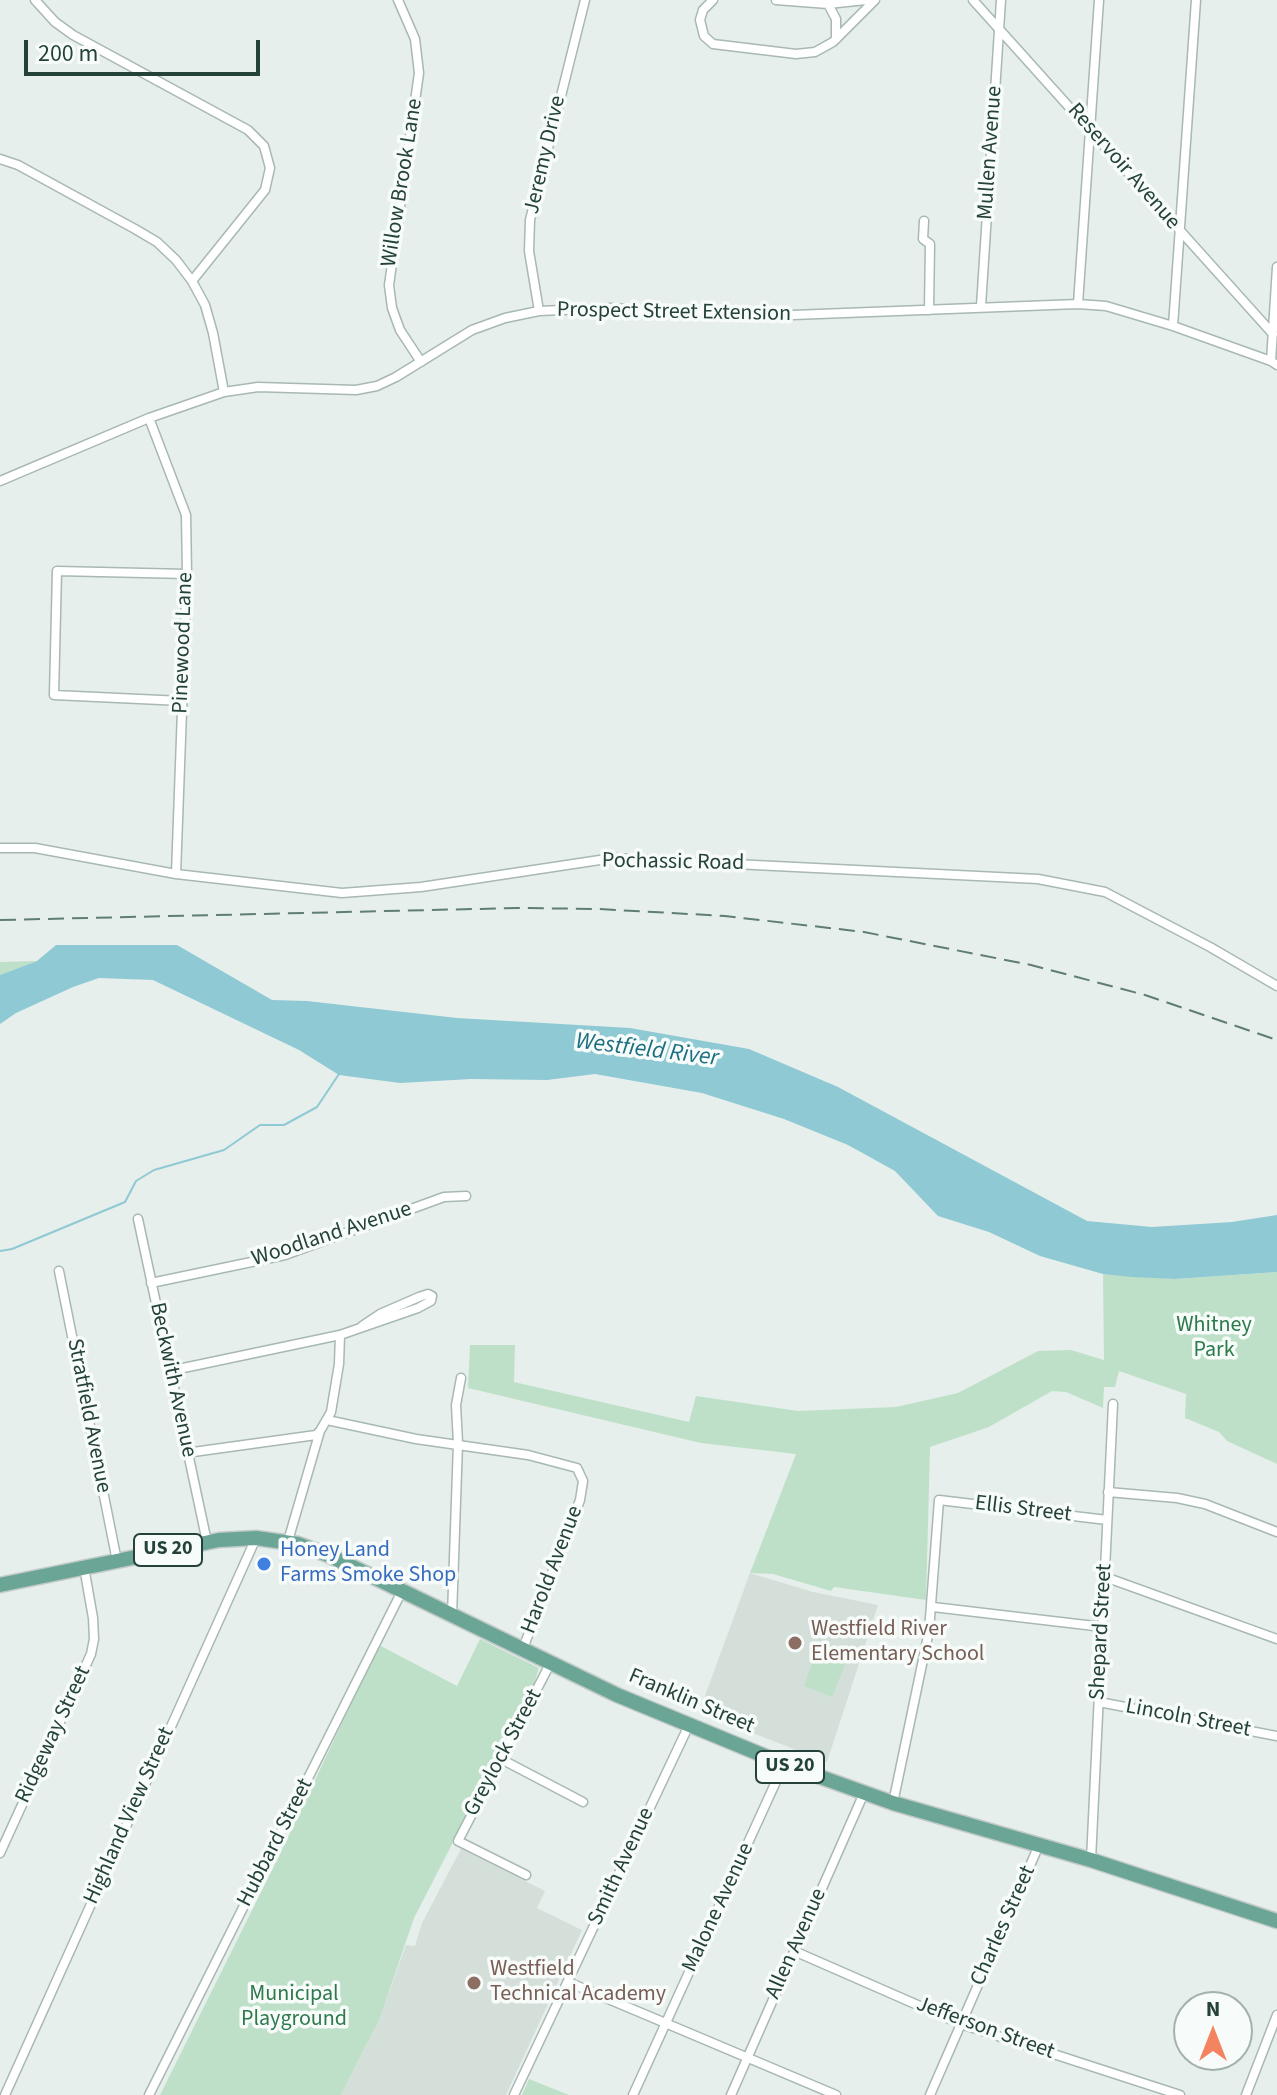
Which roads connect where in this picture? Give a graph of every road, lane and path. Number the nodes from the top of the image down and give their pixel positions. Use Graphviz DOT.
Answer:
graph roads {
  1 [pos="35,0"];
  2 [pos="398,0"];
  3 [pos="585,0"];
  4 [pos="713,0"];
  5 [pos="776,0"];
  6 [pos="866,0"];
  7 [pos="875,0"];
  8 [pos="973,0"];
  9 [pos="1001,0"];
  10 [pos="1099,0"];
  11 [pos="1196,0"];
  12 [pos="828,4"];
  13 [pos="999,28"];
  14 [pos="836,40"];
  15 [pos="1090,129"];
  16 [pos="0,159"];
  17 [pos="924,221"];
  18 [pos="1179,232"];
  19 [pos="1277,267"];
  20 [pos="192,281"];
  21 [pos="1078,304"];
  22 [pos="981,306"];
  23 [pos="929,310"];
  24 [pos="539,311"];
  25 [pos="1173,326"];
  26 [pos="1273,334"];
  27 [pos="421,362"];
  28 [pos="1274,363"];
  29 [pos="224,392"];
  30 [pos="149,418"];
  31 [pos="0,481"];
  32 [pos="187,574"];
  33 [pos="182,701"];
  34 [pos="0,848"];
  35 [pos="176,874"];
  36 [pos="1277,986"];
  37 [pos="466,1196"];
  38 [pos="138,1219"];
  39 [pos="59,1271"];
  40 [pos="151,1283"];
  41 [pos="362,1326"];
  42 [pos="340,1335"];
  43 [pos="169,1371"];
  44 [pos="461,1378"];
  45 [pos="1113,1404"];
  46 [pos="327,1420"];
  47 [pos="320,1431"];
  48 [pos="458,1443"];
  49 [pos="186,1453"];
  50 [pos="1108,1492"];
  51 [pos="1107,1520"];
  52 [pos="1277,1532"];
  53 [pos="256,1538"];
  54 [pos="288,1541"];
  55 [pos="207,1542"];
  56 [pos="117,1561"];
  57 [pos="84,1567"];
  58 [pos="1105,1577"];
  59 [pos="0,1585"];
  60 [pos="402,1591"];
  61 [pos="933,1607"];
  62 [pos="452,1616"];
  63 [pos="1103,1627"];
  64 [pos="1277,1639"];
  65 [pos="522,1651"];
  66 [pos="550,1664"];
  67 [pos="1099,1702"];
  68 [pos="689,1725"];
  69 [pos="1277,1736"];
  70 [pos="501,1759"];
  71 [pos="784,1764"];
  72 [pos="864,1793"];
  73 [pos="583,1802"];
  74 [pos="893,1803"];
  75 [pos="1039,1845"];
  76 [pos="0,1853"];
  77 [pos="1091,1860"];
  78 [pos="526,1875"];
  79 [pos="1277,1921"];
  80 [pos="794,1951"];
  81 [pos="568,1982"];
  82 [pos="1277,2015"];
  83 [pos="666,2022"];
  84 [pos="961,2024"];
  85 [pos="747,2057"];
  86 [pos="5,2095"];
  87 [pos="149,2095"];
  88 [pos="514,2095"];
  89 [pos="633,2095"];
  90 [pos="731,2095"];
  91 [pos="836,2095"];
  92 [pos="930,2095"];
  93 [pos="1180,2095"];
  94 [pos="1246,2095"];
  1 -- 20 [label="street"];
  2 -- 27 [label="street, Willow Brook Lane"];
  3 -- 24 [label="street, Jeremy Drive"];
  4 -- 14 [label="street"];
  5 -- 12 [label="street"];
  6 -- 12 [label="street"];
  7 -- 14 [label="street"];
  8 -- 13 [label="street, Reservoir Avenue"];
  9 -- 13 [label="street, Mullen Avenue"];
  10 -- 15 [label="street"];
  11 -- 18 [label="street"];
  12 -- 14 [label="street"];
  13 -- 15 [label="street, Reservoir Avenue"];
  13 -- 22 [label="street, Mullen Avenue"];
  15 -- 18 [label="street, Reservoir Avenue"];
  15 -- 21 [label="street"];
  16 -- 20 [label="street"];
  17 -- 23 [label="street"];
  18 -- 25 [label="street"];
  18 -- 26 [label="street, Reservoir Avenue"];
  19 -- 26 [label="street"];
  20 -- 29 [label="street"];
  21 -- 22 [label="street, Prospect Street Extension"];
  21 -- 25 [label="street, Prospect Street Extension"];
  22 -- 23 [label="street, Prospect Street Extension"];
  23 -- 24 [label="street, Prospect Street Extension"];
  24 -- 27 [label="street, Prospect Street Extension"];
  25 -- 28 [label="street, Prospect Street Extension"];
  26 -- 28 [label="street"];
  27 -- 29 [label="street, Prospect Street Extension"];
  29 -- 30 [label="street, Prospect Street Extension"];
  30 -- 31 [label="street, Prospect Street Extension"];
  30 -- 32 [label="street, Pinewood Lane"];
  32 -- 33 [label="street, Pinewood Lane"];
  32 -- 33 [label="street"];
  33 -- 35 [label="street, Pinewood Lane"];
  34 -- 35 [label="street, Pochassic Road"];
  35 -- 36 [label="street, Pochassic Road"];
  37 -- 40 [label="street, Woodland Avenue"];
  38 -- 40 [label="street, Beckwith Avenue"];
  39 -- 56 [label="street, Stratfield Avenue"];
  40 -- 43 [label="street, Beckwith Avenue"];
  41 -- 41 [label="street"];
  41 -- 42 [label="street"];
  42 -- 43 [label="street"];
  42 -- 46 [label="street"];
  43 -- 49 [label="street, Beckwith Avenue"];
  44 -- 48 [label="street"];
  45 -- 50 [label="street, Shepard Street"];
  46 -- 47 [label="street"];
  46 -- 48 [label="street"];
  47 -- 49 [label="street"];
  47 -- 54 [label="street"];
  48 -- 62 [label="street"];
  48 -- 65 [label="street, Harold Avenue"];
  49 -- 55 [label="street, Beckwith Avenue"];
  50 -- 51 [label="street, Shepard Street"];
  50 -- 52 [label="street"];
  51 -- 58 [label="street, Shepard Street"];
  51 -- 61 [label="street, Ellis Street"];
  53 -- 54 [label="main road, US 20"];
  53 -- 55 [label="main road, US 20"];
  53 -- 86 [label="street, Highland View Street"];
  54 -- 60 [label="main road, Franklin Street / US 20"];
  55 -- 56 [label="main road, US 20"];
  56 -- 57 [label="main road, US 20"];
  57 -- 59 [label="main road, US 20"];
  57 -- 76 [label="street, Ridgeway Street"];
  58 -- 63 [label="street, Shepard Street"];
  58 -- 64 [label="street"];
  60 -- 62 [label="main road, Franklin Street / US 20"];
  60 -- 87 [label="street, Hubbard Street"];
  61 -- 63 [label="street"];
  61 -- 74 [label="street"];
  62 -- 65 [label="main road, Franklin Street / US 20"];
  63 -- 67 [label="street, Shepard Street"];
  65 -- 66 [label="main road, Franklin Street / US 20"];
  66 -- 68 [label="main road, Franklin Street / US 20"];
  66 -- 70 [label="street, Greylock Street"];
  67 -- 69 [label="street, Lincoln Street"];
  67 -- 77 [label="street, Shepard Street"];
  68 -- 71 [label="main road, Franklin Street / US 20"];
  68 -- 81 [label="street, Smith Avenue"];
  70 -- 73 [label="street"];
  70 -- 78 [label="street, Greylock Street"];
  71 -- 72 [label="main road, Franklin Street / US 20"];
  71 -- 83 [label="street, Malone Avenue"];
  72 -- 74 [label="main road, Franklin Street / US 20"];
  72 -- 80 [label="street, Allen Avenue"];
  74 -- 75 [label="main road, Franklin Street / US 20"];
  75 -- 77 [label="main road, Franklin Street / US 20"];
  75 -- 84 [label="street, Charles Street"];
  77 -- 79 [label="main road, Franklin Street / US 20"];
  80 -- 84 [label="street, Jefferson Street"];
  80 -- 85 [label="street, Allen Avenue"];
  81 -- 83 [label="street"];
  81 -- 88 [label="street, Smith Avenue"];
  82 -- 94 [label="street"];
  83 -- 85 [label="street"];
  83 -- 89 [label="street, Malone Avenue"];
  84 -- 92 [label="street, Charles Street"];
  84 -- 93 [label="street, Jefferson Street"];
  85 -- 90 [label="street, Allen Avenue"];
  85 -- 91 [label="street"];
}
